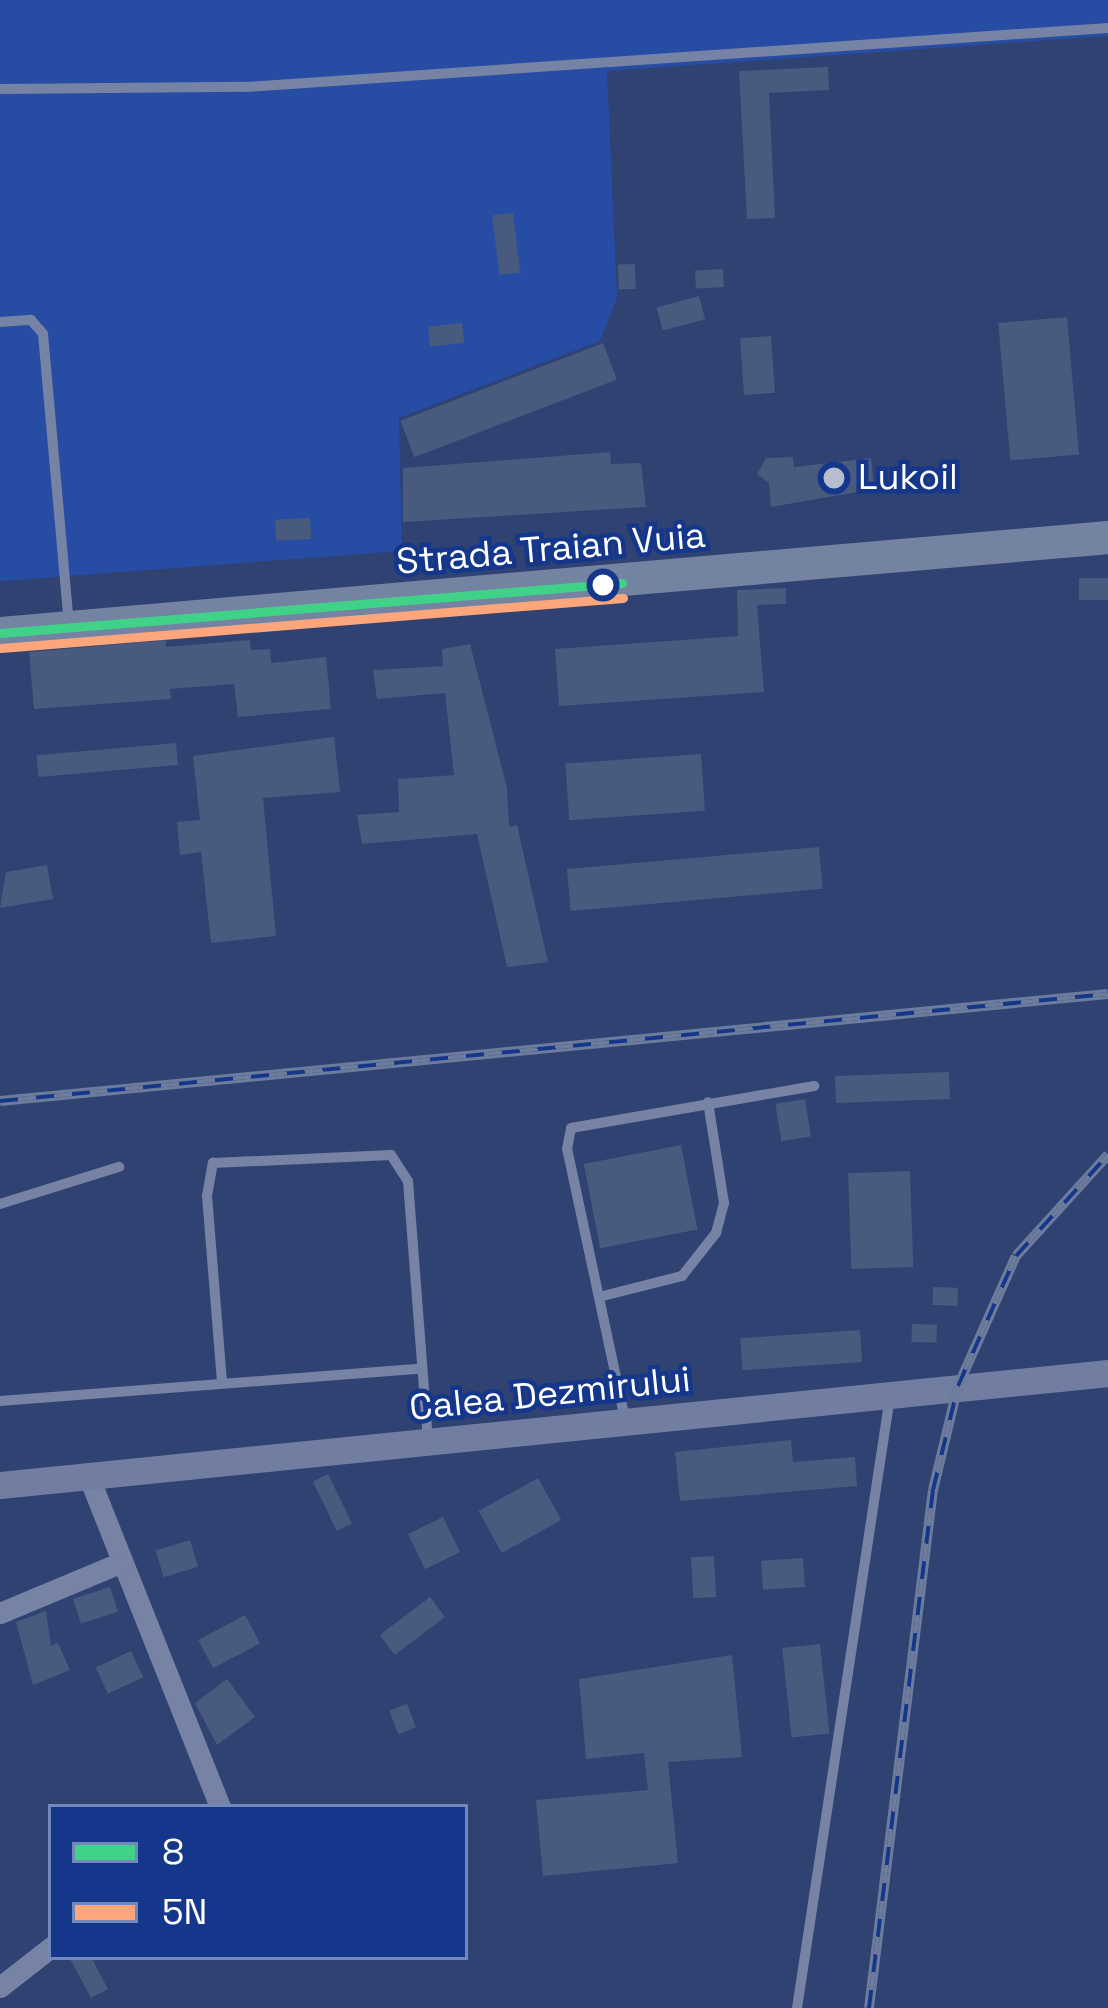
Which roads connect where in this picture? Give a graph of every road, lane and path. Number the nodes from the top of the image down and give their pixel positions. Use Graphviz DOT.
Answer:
graph roads {
  1 [pos="1108,28"];
  2 [pos="0,89"];
  3 [pos="0,322"];
  4 [pos="1108,537"];
  5 [pos="69,628"];
  6 [pos="0,633"];
  7 [pos="814,1086"];
  8 [pos="708,1102"];
  9 [pos="119,1167"];
  10 [pos="0,1204"];
  11 [pos="599,1298"];
  12 [pos="418,1369"];
  13 [pos="1108,1373"];
  14 [pos="222,1382"];
  15 [pos="890,1393"];
  16 [pos="0,1401"];
  17 [pos="626,1422"];
  18 [pos="428,1443"];
  19 [pos="90,1480"];
  20 [pos="0,1486"];
  21 [pos="122,1562"];
  22 [pos="0,1613"];
  23 [pos="219,1804"];
  24 [pos="48,1949"];
  25 [pos="0,1988"];
  26 [pos="797,2008"];
  1 -- 2 [label="lane"];
  3 -- 5 [label="lane"];
  4 -- 5 [label="main road, Strada Traian Vuia"];
  5 -- 6 [label="main road, Strada Traian Vuia"];
  7 -- 8 [label="lane"];
  8 -- 11 [label="lane"];
  8 -- 11 [label="lane"];
  9 -- 10 [label="lane"];
  11 -- 17 [label="lane"];
  12 -- 14 [label="lane"];
  12 -- 14 [label="lane"];
  12 -- 18 [label="lane"];
  13 -- 15 [label="main road, Calea Dezmirului"];
  14 -- 16 [label="lane"];
  15 -- 17 [label="main road, Calea Dezmirului"];
  15 -- 26 [label="lane"];
  17 -- 18 [label="main road, Calea Dezmirului"];
  18 -- 19 [label="main road, Calea Dezmirului"];
  19 -- 20 [label="main road, Calea Dezmirului"];
  19 -- 21 [label="street"];
  21 -- 22 [label="street"];
  21 -- 23 [label="street"];
  24 -- 25 [label="street"];
}
